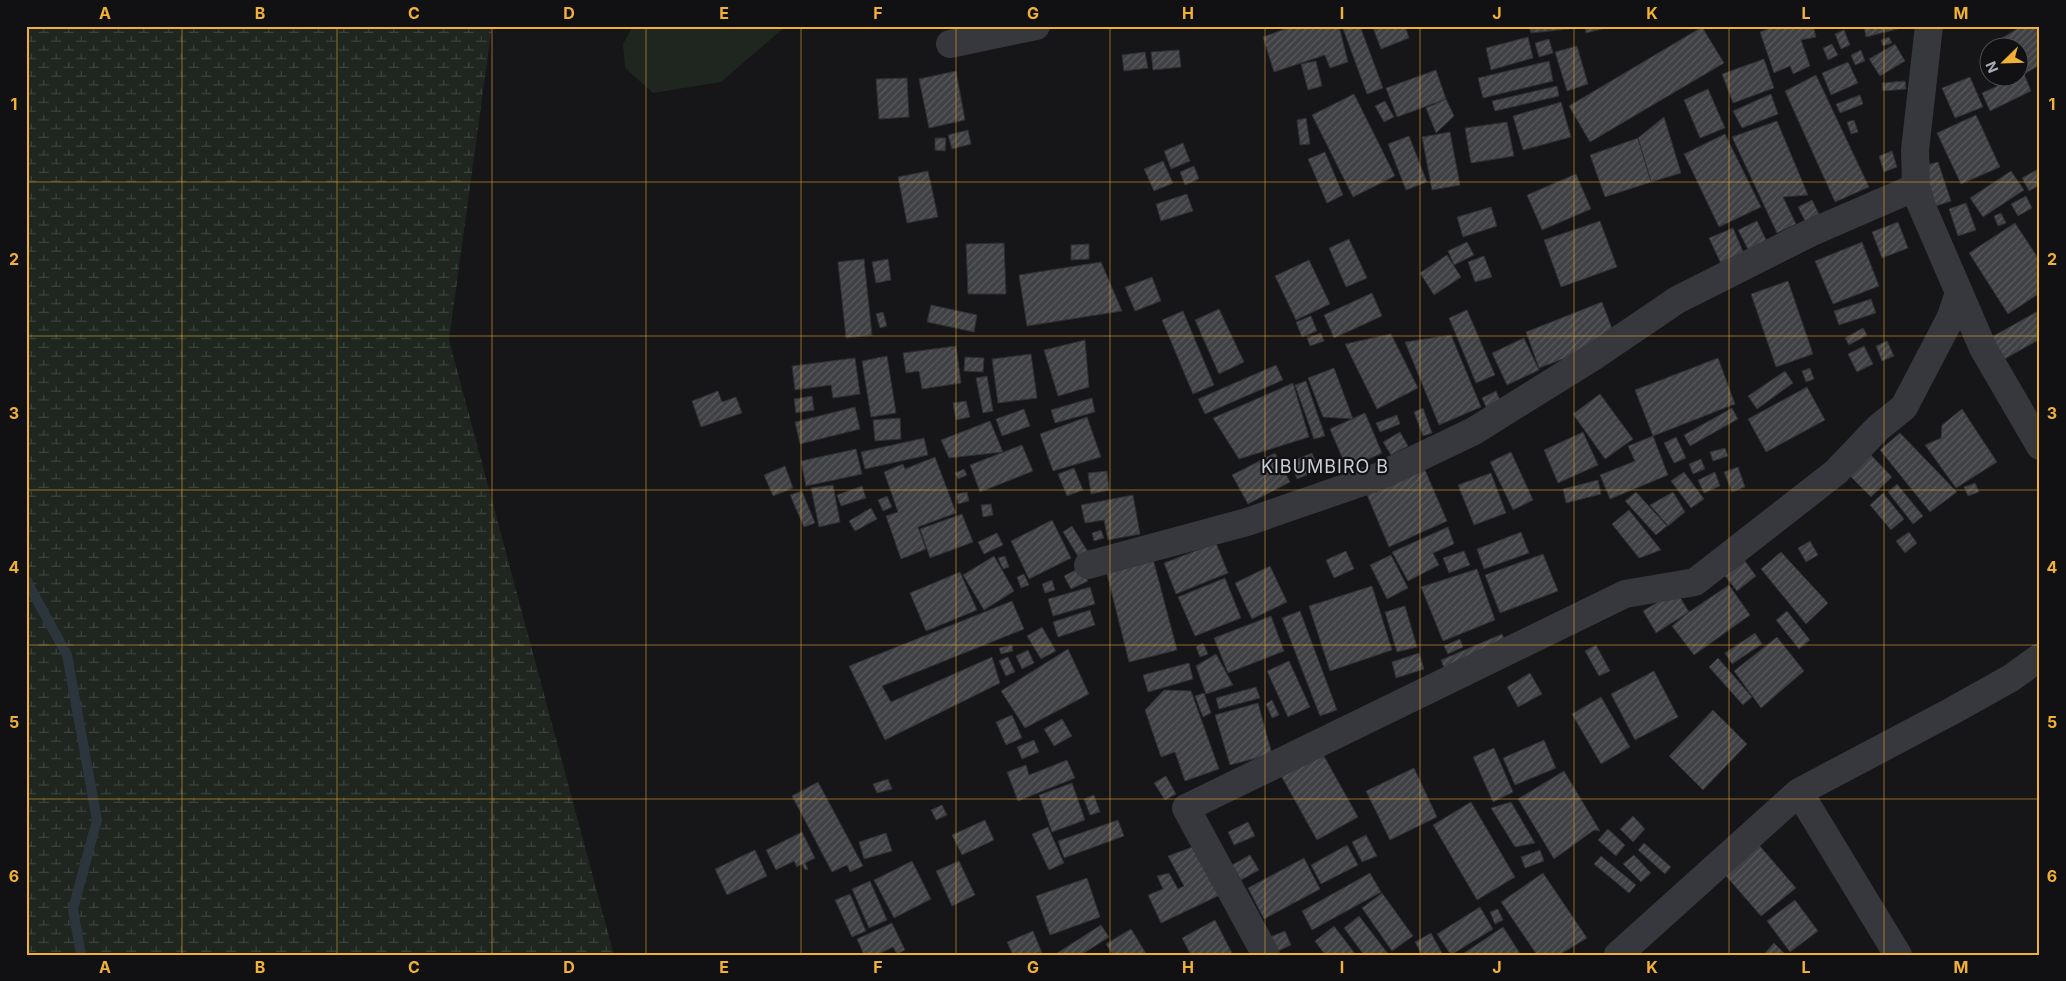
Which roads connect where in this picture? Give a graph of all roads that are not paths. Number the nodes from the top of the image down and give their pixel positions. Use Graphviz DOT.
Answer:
graph roads {
  1 [pos="1036,26"];
  2 [pos="1929,26"];
  3 [pos="950,44"];
  4 [pos="1916,187"];
  5 [pos="1959,293"];
  6 [pos="2040,446"];
  7 [pos="1088,565"];
  8 [pos="2040,657"];
  9 [pos="1799,792"];
  10 [pos="1266,955"];
  11 [pos="1618,955"];
  12 [pos="1898,955"];
  1 -- 3 [label="street"];
  2 -- 4 [label="street"];
  4 -- 5 [label="street"];
  4 -- 7 [label="street"];
  5 -- 6 [label="street"];
  5 -- 10 [label="street"];
  8 -- 9 [label="street"];
  9 -- 11 [label="street"];
  9 -- 12 [label="street"];
}
